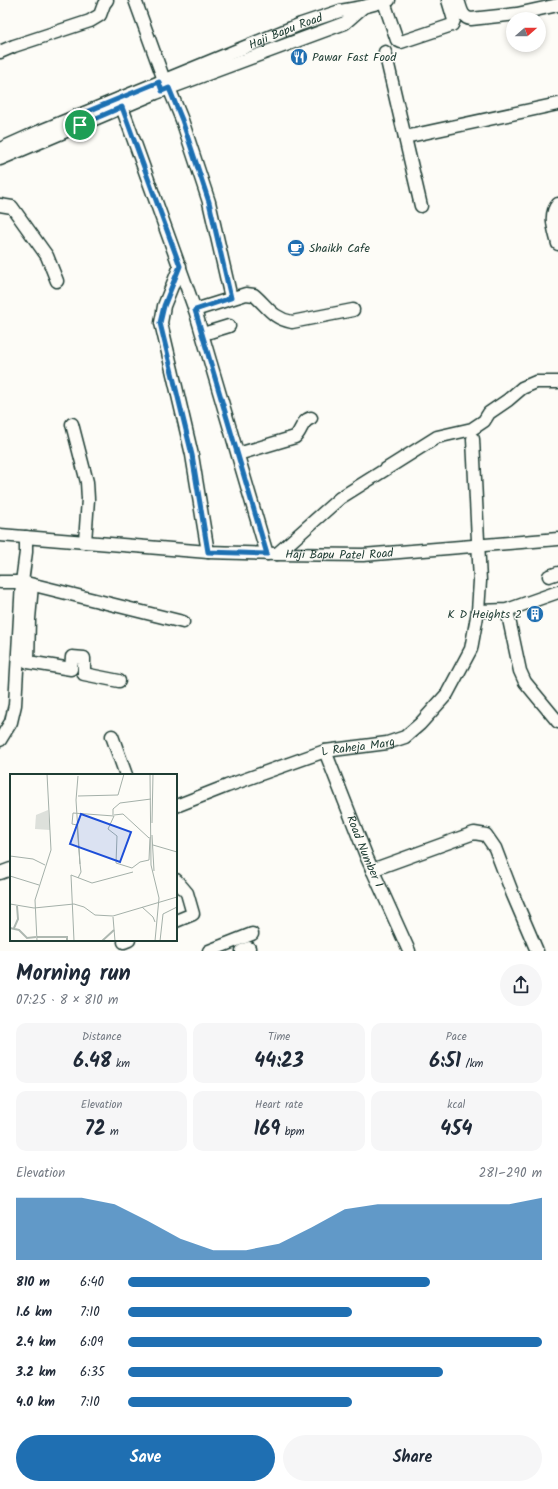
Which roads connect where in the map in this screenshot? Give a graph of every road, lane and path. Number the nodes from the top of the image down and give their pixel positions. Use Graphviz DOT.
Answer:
graph roads {
  1 [pos="107,0"];
  2 [pos="135,0"];
  3 [pos="448,0"];
  4 [pos="458,0"];
  5 [pos="386,1"];
  6 [pos="362,3"];
  7 [pos="558,5"];
  8 [pos="306,23"];
  9 [pos="310,35"];
  10 [pos="275,41"];
  11 [pos="0,52"];
  12 [pos="385,52"];
  13 [pos="163,85"];
  14 [pos="120,103"];
  15 [pos="558,104"];
  16 [pos="405,137"];
  17 [pos="34,139"];
  18 [pos="0,149"];
  19 [pos="0,159"];
  20 [pos="558,204"];
  21 [pos="0,205"];
  22 [pos="421,206"];
  23 [pos="558,244"];
  24 [pos="180,266"];
  25 [pos="57,281"];
  26 [pos="231,298"];
  27 [pos="195,310"];
  28 [pos="353,310"];
  29 [pos="228,326"];
  30 [pos="202,334"];
  31 [pos="558,382"];
  32 [pos="311,418"];
  33 [pos="72,424"];
  34 [pos="473,439"];
  35 [pos="238,454"];
  36 [pos="0,535"];
  37 [pos="26,537"];
  38 [pos="558,539"];
  39 [pos="85,542"];
  40 [pos="479,546"];
  41 [pos="208,552"];
  42 [pos="272,554"];
  43 [pos="0,582"];
  44 [pos="27,583"];
  45 [pos="558,592"];
  46 [pos="478,610"];
  47 [pos="507,610"];
  48 [pos="183,622"];
  49 [pos="119,681"];
  50 [pos="558,722"];
  51 [pos="112,736"];
  52 [pos="0,740"];
  53 [pos="324,751"];
  54 [pos="126,774"];
  55 [pos="177,806"];
  56 [pos="10,869"];
  57 [pos="372,870"];
  58 [pos="0,873"];
  59 [pos="177,881"];
  60 [pos="177,921"];
  61 [pos="252,934"];
  62 [pos="234,946"];
  63 [pos="209,951"];
  64 [pos="409,951"];
  65 [pos="537,951"];
  1 -- 11 [label="street"];
  2 -- 13 [label="street"];
  3 -- 5 [label="street"];
  4 -- 7 [label="street"];
  5 -- 6 [label="street"];
  6 -- 8 [label="street, Haji Bapu Road"];
  6 -- 9 [label="street, Haji Bapu Road"];
  8 -- 9 [label="street"];
  8 -- 10 [label="street, Haji Bapu Road"];
  9 -- 10 [label="street, Haji Bapu Road"];
  10 -- 13 [label="street, Haji Bapu Road"];
  12 -- 16 [label="street"];
  13 -- 14 [label="street, Haji Bapu Road"];
  13 -- 26 [label="street"];
  14 -- 17 [label="street, Haji Bapu Road"];
  14 -- 24 [label="street"];
  15 -- 16 [label="street"];
  16 -- 22 [label="street"];
  17 -- 18 [label="street, Haji Bapu Road"];
  17 -- 19 [label="street, Haji Bapu Road"];
  20 -- 23 [label="street"];
  21 -- 25 [label="street"];
  24 -- 27 [label="street"];
  24 -- 41 [label="street"];
  26 -- 27 [label="street"];
  26 -- 28 [label="street"];
  27 -- 30 [label="street"];
  29 -- 30 [label="street"];
  30 -- 35 [label="street"];
  31 -- 42 [label="street"];
  32 -- 35 [label="street"];
  33 -- 39 [label="street"];
  34 -- 40 [label="street, L Raheja Marg"];
  35 -- 42 [label="street"];
  36 -- 37 [label="street, Haji Bapu Patel Road"];
  37 -- 39 [label="street, Haji Bapu Patel Road"];
  37 -- 44 [label="street"];
  38 -- 40 [label="street, Haji Bapu Patel Road"];
  39 -- 41 [label="street, Haji Bapu Patel Road"];
  40 -- 42 [label="street, Haji Bapu Patel Road"];
  40 -- 46 [label="street, L Raheja Marg"];
  41 -- 42 [label="street, Haji Bapu Patel Road"];
  43 -- 44 [label="street"];
  44 -- 48 [label="street"];
  44 -- 49 [label="street"];
  44 -- 52 [label="street"];
  45 -- 47 [label="street"];
  46 -- 47 [label="street"];
  46 -- 53 [label="street, L Raheja Marg"];
  47 -- 50 [label="street"];
  51 -- 54 [label="street"];
  53 -- 55 [label="street, L Raheja Marg"];
  53 -- 57 [label="street, Road Number 1"];
  56 -- 58 [label="street"];
  57 -- 64 [label="street, Road Number 1"];
  57 -- 65 [label="street"];
  59 -- 60 [label="street"];
  61 -- 62 [label="street"];
  62 -- 63 [label="street"];
}
